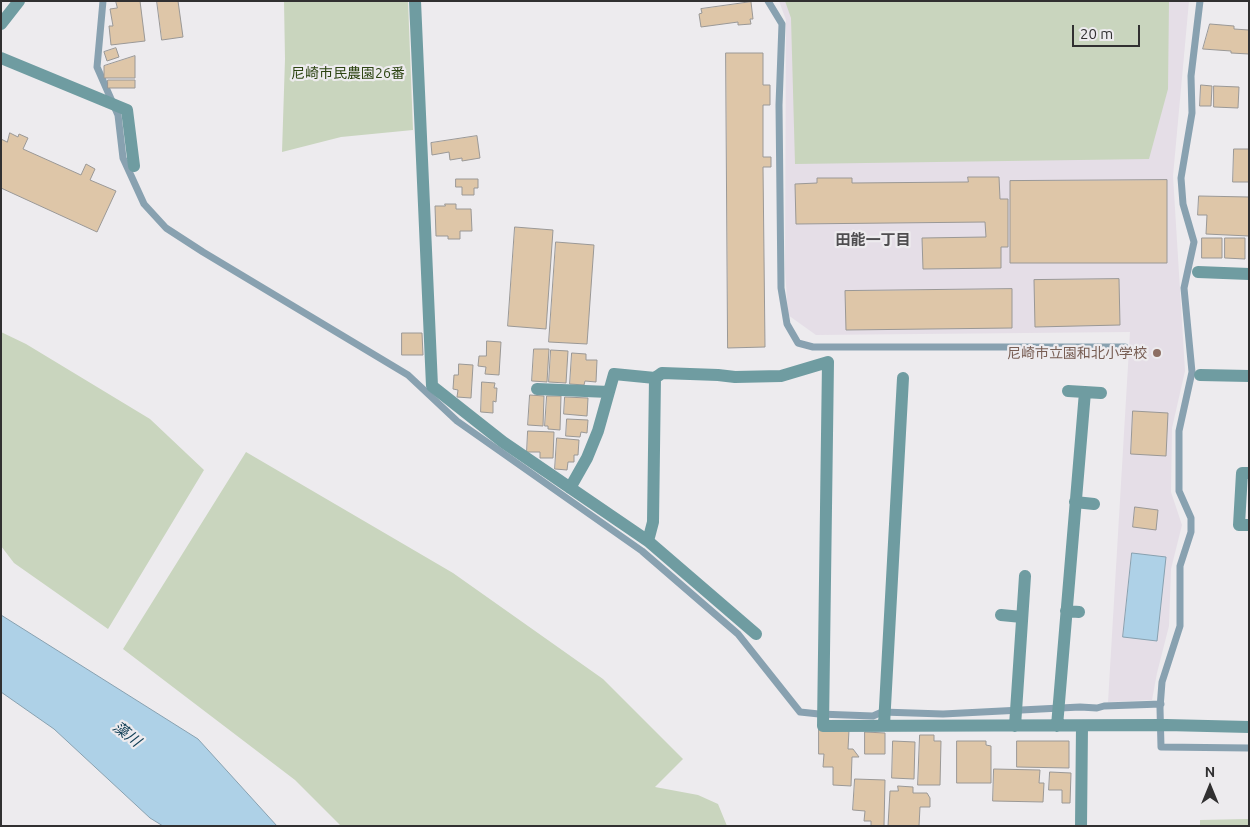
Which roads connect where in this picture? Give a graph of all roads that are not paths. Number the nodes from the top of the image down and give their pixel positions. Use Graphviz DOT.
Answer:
graph roads {
  1 [pos="19,1"];
  2 [pos="415,1"];
  3 [pos="1,24"];
  4 [pos="1,58"];
  5 [pos="134,166"];
  6 [pos="1198,272"];
  7 [pos="1249,274"];
  8 [pos="1200,374"];
  9 [pos="1249,376"];
  10 [pos="655,378"];
  11 [pos="903,378"];
  12 [pos="538,389"];
  13 [pos="1068,391"];
  14 [pos="609,392"];
  15 [pos="1085,392"];
  16 [pos="1101,393"];
  17 [pos="1249,474"];
  18 [pos="570,488"];
  19 [pos="1076,502"];
  20 [pos="1094,504"];
  21 [pos="1249,525"];
  22 [pos="648,541"];
  23 [pos="1025,576"];
  24 [pos="1001,615"];
  25 [pos="1022,616"];
  26 [pos="756,634"];
  27 [pos="884,725"];
  28 [pos="1015,726"];
  29 [pos="1057,726"];
  30 [pos="1082,726"];
  31 [pos="1249,727"];
  32 [pos="1081,826"];
  1 -- 3 [label="street"];
  2 -- 18 [label="street"];
  4 -- 5 [label="street"];
  6 -- 7 [label="street"];
  8 -- 9 [label="street"];
  10 -- 14 [label="street"];
  10 -- 22 [label="street"];
  10 -- 27 [label="street"];
  11 -- 27 [label="street"];
  12 -- 14 [label="street"];
  13 -- 15 [label="street"];
  14 -- 18 [label="street"];
  15 -- 16 [label="street"];
  15 -- 19 [label="street"];
  17 -- 21 [label="street"];
  18 -- 22 [label="street"];
  19 -- 20 [label="street"];
  19 -- 29 [label="street"];
  22 -- 26 [label="street"];
  23 -- 25 [label="street"];
  24 -- 25 [label="street"];
  25 -- 28 [label="street"];
  27 -- 28 [label="street"];
  28 -- 29 [label="street"];
  29 -- 30 [label="street"];
  30 -- 31 [label="street"];
  30 -- 32 [label="street"];
}
